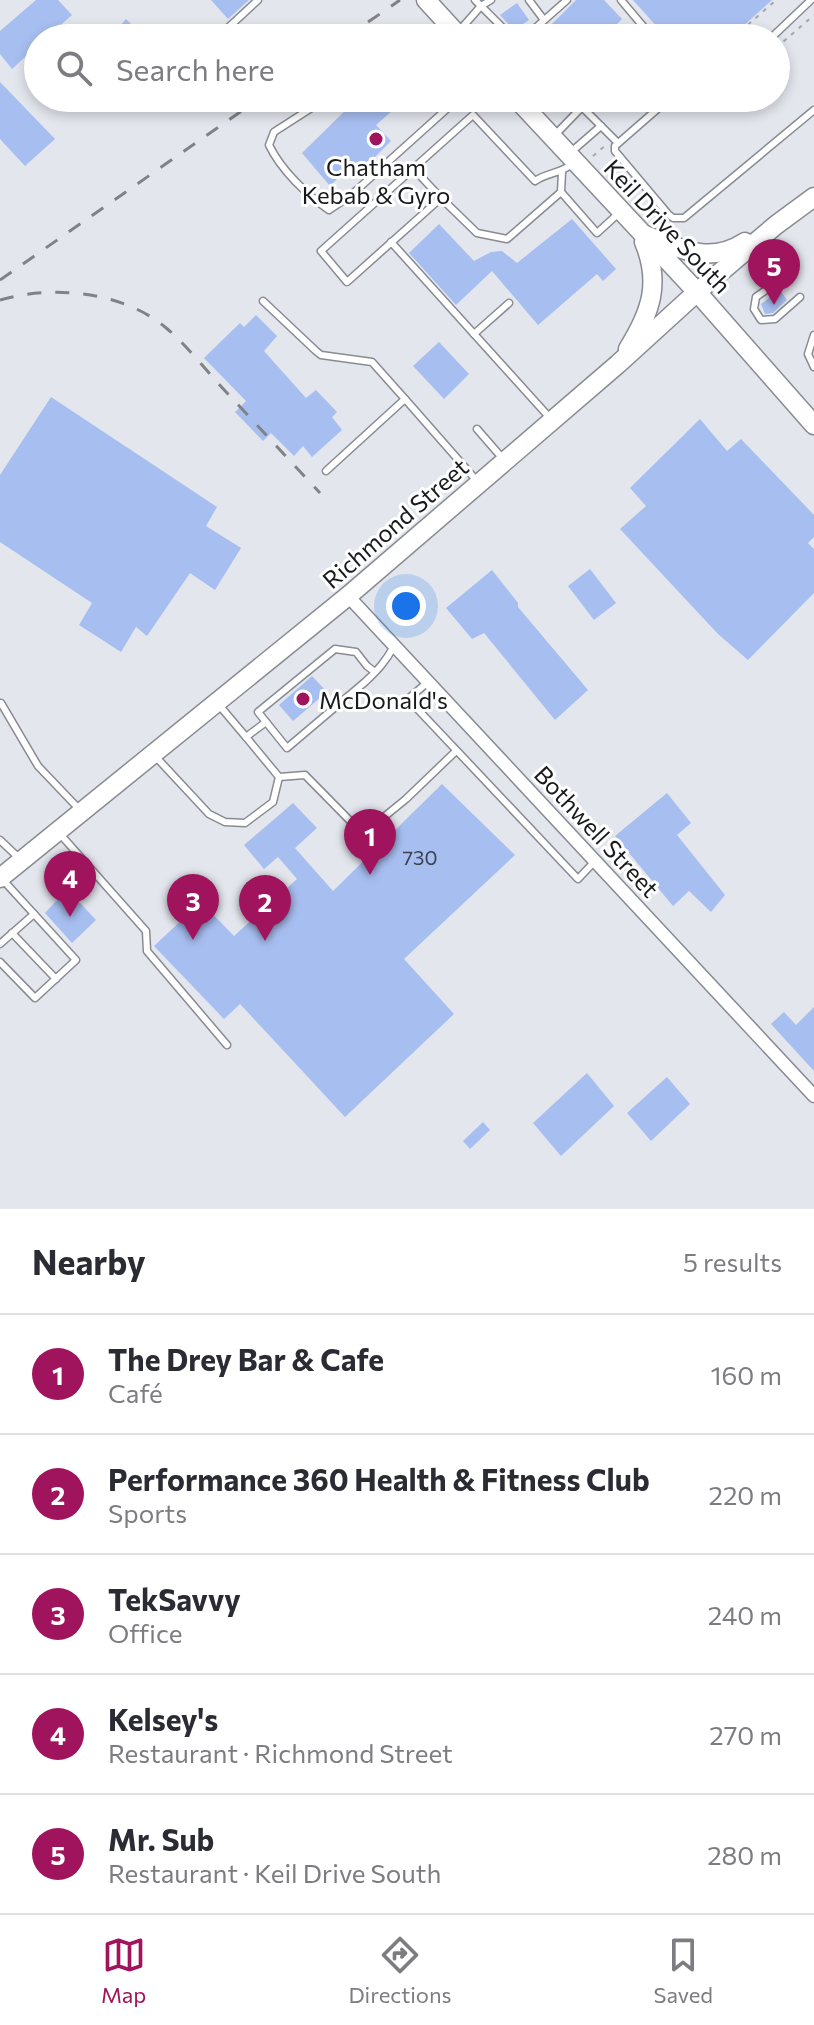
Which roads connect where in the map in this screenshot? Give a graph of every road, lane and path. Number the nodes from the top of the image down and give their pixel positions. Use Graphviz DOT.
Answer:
graph roads {
  1 [pos="258,0"];
  2 [pos="426,0"];
  3 [pos="475,0"];
  4 [pos="491,0"];
  5 [pos="529,0"];
  6 [pos="567,0"];
  7 [pos="621,0"];
  8 [pos="776,0"];
  9 [pos="811,0"];
  10 [pos="481,6"];
  11 [pos="814,15"];
  12 [pos="544,20"];
  13 [pos="232,24"];
  14 [pos="448,24"];
  15 [pos="468,24"];
  16 [pos="499,24"];
  17 [pos="540,24"];
  18 [pos="641,24"];
  19 [pos="749,24"];
  20 [pos="786,24"];
  21 [pos="790,36"];
  22 [pos="814,110"];
  23 [pos="305,112"];
  24 [pos="443,112"];
  25 [pos="529,112"];
  26 [pos="577,112"];
  27 [pos="587,112"];
  28 [pos="654,112"];
  29 [pos="601,126"];
  30 [pos="552,137"];
  31 [pos="618,143"];
  32 [pos="568,163"];
  33 [pos="413,168"];
  34 [pos="561,192"];
  35 [pos="814,197"];
  36 [pos="441,198"];
  37 [pos="621,212"];
  38 [pos="776,225"];
  39 [pos="640,233"];
  40 [pos="391,242"];
  41 [pos="783,278"];
  42 [pos="697,292"];
  43 [pos="800,297"];
  44 [pos="263,301"];
  45 [pos="509,303"];
  46 [pos="474,334"];
  47 [pos="814,335"];
  48 [pos="618,364"];
  49 [pos="814,367"];
  50 [pos="405,399"];
  51 [pos="552,420"];
  52 [pos="814,425"];
  53 [pos="477,429"];
  54 [pos="504,461"];
  55 [pos="326,471"];
  56 [pos="479,483"];
  57 [pos="348,596"];
  58 [pos="394,646"];
  59 [pos="375,672"];
  60 [pos="428,682"];
  61 [pos="1,703"];
  62 [pos="216,703"];
  63 [pos="266,722"];
  64 [pos="246,737"];
  65 [pos="456,751"];
  66 [pos="153,754"];
  67 [pos="279,777"];
  68 [pos="81,812"];
  69 [pos="58,831"];
  70 [pos="0,840"];
  71 [pos="22,860"];
  72 [pos="595,861"];
  73 [pos="0,877"];
  74 [pos="34,914"];
  75 [pos="12,933"];
  76 [pos="0,944"];
  77 [pos="0,962"];
  78 [pos="56,979"];
  79 [pos="227,1045"];
  80 [pos="814,1096"];
  1 -- 13 [label="lane"];
  2 -- 14 [label="main road"];
  3 -- 10 [label="lane"];
  4 -- 10 [label="lane"];
  5 -- 12 [label="lane"];
  6 -- 12 [label="lane"];
  7 -- 18 [label="lane"];
  8 -- 19 [label="path"];
  9 -- 20 [label="lane"];
  10 -- 15 [label="lane"];
  10 -- 16 [label="lane"];
  11 -- 21 [label="path"];
  12 -- 17 [label="lane"];
  22 -- 31 [label="lane"];
  23 -- 24 [label="lane"];
  25 -- 30 [label="main road, Keil Drive South"];
  26 -- 30 [label="lane"];
  27 -- 29 [label="lane"];
  28 -- 31 [label="lane"];
  29 -- 31 [label="lane"];
  29 -- 32 [label="lane"];
  30 -- 32 [label="main road, Keil Drive South"];
  32 -- 33 [label="lane"];
  32 -- 34 [label="lane"];
  32 -- 37 [label="main road, Keil Drive South"];
  33 -- 36 [label="lane"];
  33 -- 40 [label="lane"];
  34 -- 36 [label="lane"];
  34 -- 37 [label="lane"];
  35 -- 38 [label="main road, Richmond Street"];
  36 -- 40 [label="lane"];
  37 -- 39 [label="main road, Keil Drive South"];
  38 -- 39 [label="main road"];
  38 -- 42 [label="main road, Richmond Street"];
  39 -- 42 [label="main road, Keil Drive South"];
  39 -- 48 [label="main road"];
  40 -- 46 [label="lane"];
  41 -- 43 [label="lane"];
  42 -- 48 [label="main road, Richmond Street"];
  42 -- 52 [label="main road, Keil Drive South"];
  44 -- 50 [label="lane"];
  45 -- 46 [label="lane"];
  46 -- 51 [label="lane"];
  47 -- 49 [label="lane"];
  48 -- 51 [label="main road, Richmond Street"];
  50 -- 55 [label="lane"];
  50 -- 56 [label="lane"];
  51 -- 54 [label="main road, Richmond Street"];
  53 -- 54 [label="lane"];
  54 -- 56 [label="main road, Richmond Street"];
  56 -- 57 [label="main road, Richmond Street"];
  57 -- 58 [label="street, Bothwell Street"];
  57 -- 62 [label="main road, Richmond Street"];
  58 -- 59 [label="lane"];
  58 -- 60 [label="street, Bothwell Street"];
  59 -- 63 [label="lane"];
  59 -- 63 [label="lane"];
  60 -- 65 [label="lane"];
  60 -- 72 [label="street, Bothwell Street"];
  61 -- 68 [label="lane"];
  62 -- 64 [label="lane"];
  62 -- 66 [label="main road, Richmond Street"];
  63 -- 64 [label="lane"];
  64 -- 67 [label="lane"];
  65 -- 67 [label="lane"];
  65 -- 72 [label="lane"];
  66 -- 67 [label="lane"];
  66 -- 68 [label="main road, Richmond Street"];
  68 -- 69 [label="main road, Richmond Street"];
  69 -- 71 [label="main road, Richmond Street"];
  69 -- 79 [label="lane"];
  70 -- 71 [label="lane"];
  71 -- 73 [label="main road, Richmond Street"];
  72 -- 80 [label="street, Bothwell Street"];
  73 -- 74 [label="lane"];
  74 -- 75 [label="lane"];
  74 -- 78 [label="lane"];
  75 -- 76 [label="lane"];
  75 -- 78 [label="lane"];
  77 -- 78 [label="lane"];
}
